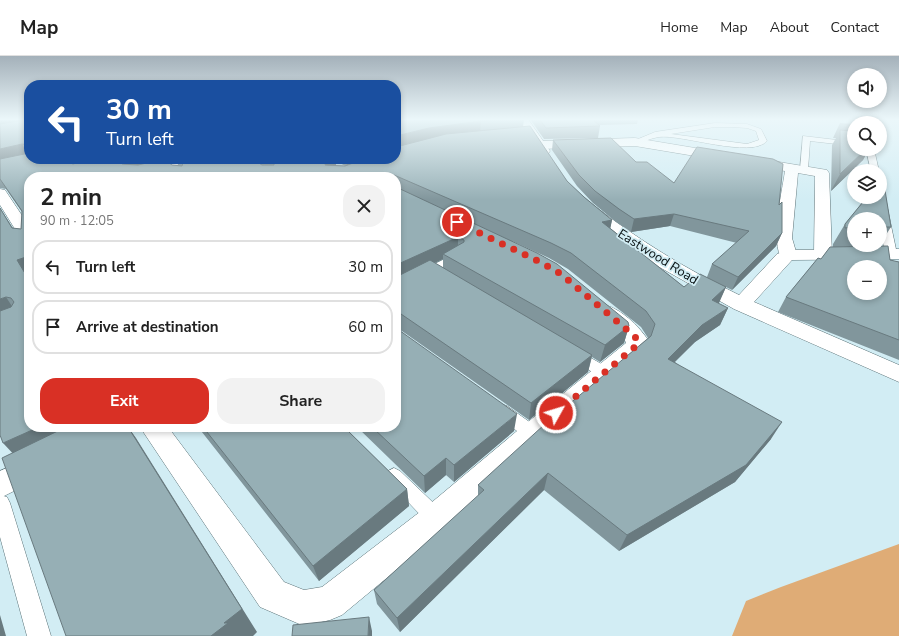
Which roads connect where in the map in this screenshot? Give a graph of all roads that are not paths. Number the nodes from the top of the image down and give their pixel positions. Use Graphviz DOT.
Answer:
graph roads {
  1 [pos="538,146"];
  2 [pos="660,146"];
  3 [pos="804,146"];
  4 [pos="72,164"];
  5 [pos="181,164"];
  6 [pos="555,166"];
  7 [pos="170,167"];
  8 [pos="93,168"];
  9 [pos="798,169"];
  10 [pos="79,172"];
  11 [pos="79,172"];
  12 [pos="151,172"];
  13 [pos="176,172"];
  14 [pos="0,193"];
  15 [pos="576,196"];
  16 [pos="882,204"];
  17 [pos="4,209"];
  18 [pos="24,232"];
  19 [pos="895,254"];
  20 [pos="788,255"];
  21 [pos="823,255"];
  22 [pos="457,256"];
  23 [pos="433,270"];
  24 [pos="446,278"];
  25 [pos="401,286"];
  26 [pos="590,299"];
  27 [pos="741,305"];
  28 [pos="565,349"];
  29 [pos="605,373"];
  30 [pos="899,374"];
  31 [pos="487,400"];
  32 [pos="157,432"];
  33 [pos="532,433"];
  34 [pos="61,454"];
  35 [pos="382,464"];
  36 [pos="0,485"];
  37 [pos="0,504"];
  38 [pos="436,518"];
  39 [pos="39,636"];
  1 -- 6 [label="street"];
  2 -- 9 [label="street"];
  3 -- 9 [label="lane"];
  4 -- 10 [label="lane"];
  5 -- 7 [label="lane"];
  7 -- 12 [label="lane"];
  7 -- 13 [label="lane"];
  8 -- 11 [label="lane"];
  9 -- 20 [label="street"];
  9 -- 21 [label="street"];
  14 -- 17 [label="street"];
  15 -- 27 [label="street, Eastwood Road"];
  16 -- 19 [label="lane"];
  17 -- 18 [label="street"];
  19 -- 21 [label="street"];
  20 -- 21 [label="street"];
  20 -- 27 [label="street"];
  22 -- 23 [label="lane"];
  23 -- 24 [label="lane"];
  23 -- 25 [label="lane"];
  26 -- 29 [label="street"];
  27 -- 30 [label="street, Eastwood Road"];
  28 -- 29 [label="lane"];
  29 -- 33 [label="street"];
  31 -- 33 [label="lane"];
  32 -- 38 [label="street"];
  33 -- 38 [label="street"];
  34 -- 36 [label="street"];
  35 -- 38 [label="lane"];
  37 -- 39 [label="lane"];
}
